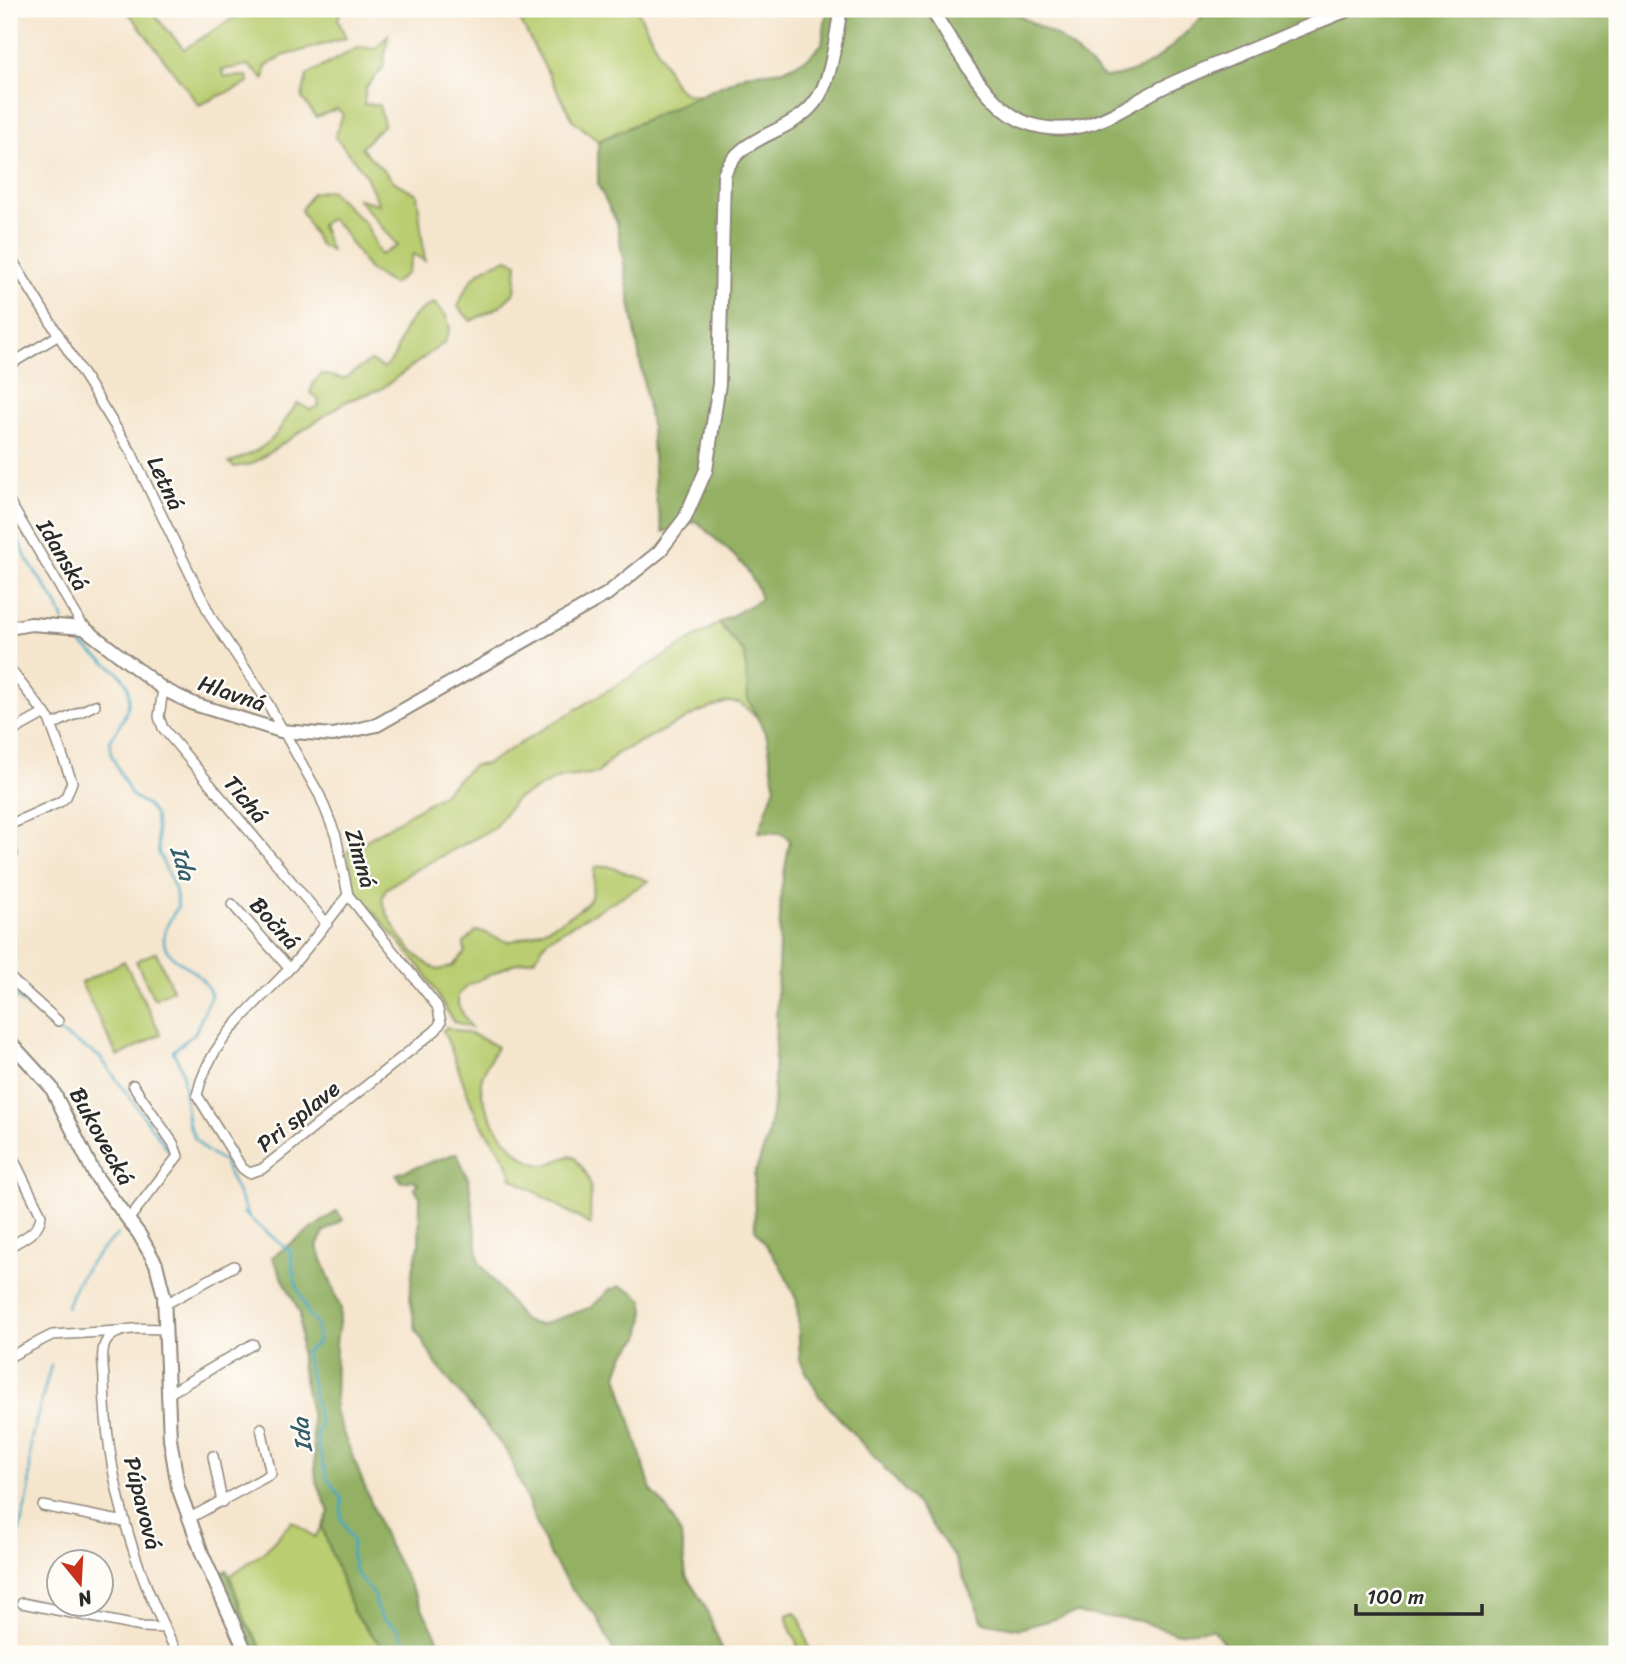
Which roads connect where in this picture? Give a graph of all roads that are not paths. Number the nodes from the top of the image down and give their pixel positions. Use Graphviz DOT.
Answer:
graph roads {
  1 [pos="841,9"];
  2 [pos="930,9"];
  3 [pos="1350,9"];
  4 [pos="9,256"];
  5 [pos="59,335"];
  6 [pos="9,365"];
  7 [pos="9,501"];
  8 [pos="9,628"];
  9 [pos="84,628"];
  10 [pos="9,668"];
  11 [pos="163,689"];
  12 [pos="95,705"];
  13 [pos="45,713"];
  14 [pos="52,725"];
  15 [pos="281,731"];
  16 [pos="9,733"];
  17 [pos="9,828"];
  18 [pos="12,855"];
  19 [pos="348,895"];
  20 [pos="232,904"];
  21 [pos="327,924"];
  22 [pos="289,968"];
  23 [pos="9,977"];
  24 [pos="58,1021"];
  25 [pos="442,1022"];
  26 [pos="9,1041"];
  27 [pos="133,1085"];
  28 [pos="9,1150"];
  29 [pos="128,1220"];
  30 [pos="9,1247"];
  31 [pos="234,1266"];
  32 [pos="164,1301"];
  33 [pos="165,1329"];
  34 [pos="120,1331"];
  35 [pos="253,1344"];
  36 [pos="9,1357"];
  37 [pos="167,1394"];
  38 [pos="261,1428"];
  39 [pos="213,1456"];
  40 [pos="222,1502"];
  41 [pos="43,1506"];
  42 [pos="188,1519"];
  43 [pos="125,1522"];
  44 [pos="22,1603"];
  45 [pos="164,1628"];
  46 [pos="178,1654"];
  47 [pos="247,1654"];
  1 -- 15 [label="main road, Hlavná"];
  2 -- 3 [label="main road"];
  4 -- 5 [label="street, Letná"];
  5 -- 6 [label="street"];
  5 -- 15 [label="street, Letná"];
  7 -- 9 [label="street, Idanská"];
  8 -- 9 [label="main road, Hlavná"];
  9 -- 11 [label="main road, Hlavná"];
  10 -- 13 [label="street"];
  11 -- 15 [label="main road, Hlavná"];
  11 -- 21 [label="street, Tichá"];
  12 -- 14 [label="street"];
  13 -- 14 [label="street"];
  13 -- 16 [label="street"];
  14 -- 17 [label="street"];
  15 -- 19 [label="street, Zimná"];
  17 -- 18 [label="street"];
  19 -- 21 [label="street, Pri splave"];
  19 -- 25 [label="street, Zimná"];
  20 -- 22 [label="street, Bočná"];
  21 -- 22 [label="street, Pri splave"];
  22 -- 25 [label="street, Pri splave"];
  23 -- 24 [label="street"];
  26 -- 29 [label="main road, Bukovecká"];
  27 -- 29 [label="street"];
  28 -- 30 [label="street"];
  29 -- 32 [label="main road, Bukovecká"];
  31 -- 32 [label="street"];
  32 -- 33 [label="main road, Bukovecká"];
  33 -- 34 [label="street"];
  33 -- 37 [label="main road, Bukovecká"];
  34 -- 36 [label="street"];
  34 -- 43 [label="street, Púpavová"];
  35 -- 37 [label="street"];
  37 -- 42 [label="main road, Bukovecká"];
  38 -- 40 [label="street"];
  39 -- 40 [label="street"];
  40 -- 42 [label="street"];
  41 -- 43 [label="street"];
  42 -- 47 [label="main road, Bukovecká"];
  43 -- 45 [label="street, Púpavová"];
  44 -- 45 [label="street"];
  45 -- 46 [label="street, Púpavová"];
}
